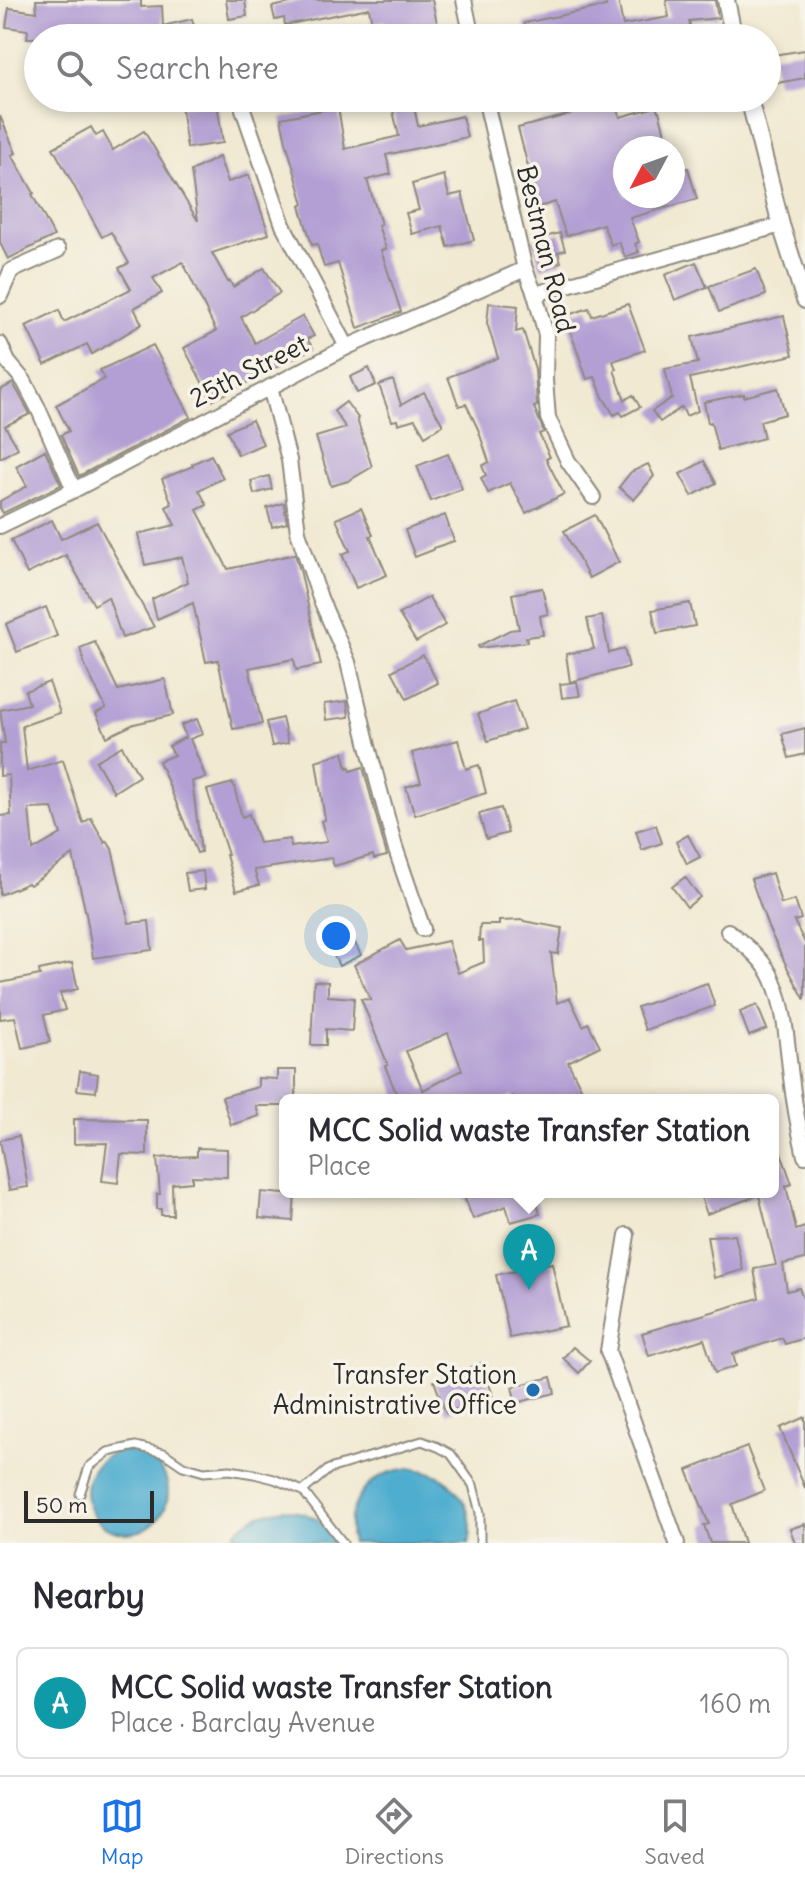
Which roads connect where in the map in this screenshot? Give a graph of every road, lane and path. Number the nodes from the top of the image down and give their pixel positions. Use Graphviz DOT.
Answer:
graph roads {
  1 [pos="464,0"];
  2 [pos="726,0"];
  3 [pos="469,24"];
  4 [pos="731,24"];
  5 [pos="244,112"];
  6 [pos="488,112"];
  7 [pos="753,112"];
  8 [pos="781,225"];
  9 [pos="58,250"];
  10 [pos="525,269"];
  11 [pos="535,294"];
  12 [pos="0,296"];
  13 [pos="805,300"];
  14 [pos="0,344"];
  15 [pos="347,347"];
  16 [pos="270,387"];
  17 [pos="74,490"];
  18 [pos="593,497"];
  19 [pos="0,526"];
  20 [pos="423,929"];
  21 [pos="728,931"];
  22 [pos="805,1156"];
  23 [pos="627,1235"];
  24 [pos="303,1491"];
  25 [pos="80,1494"];
  26 [pos="343,1543"];
  27 [pos="480,1543"];
  28 [pos="677,1543"];
  1 -- 3 [label="street"];
  2 -- 4 [label="street"];
  5 -- 15 [label="street"];
  6 -- 10 [label="street, Bestman Road"];
  7 -- 8 [label="street"];
  8 -- 11 [label="street"];
  8 -- 13 [label="street"];
  9 -- 12 [label="street"];
  10 -- 11 [label="street, Bestman Road"];
  10 -- 15 [label="street, 25th Street"];
  11 -- 18 [label="street, Bestman Road"];
  14 -- 17 [label="street"];
  15 -- 16 [label="street, 25th Street"];
  16 -- 17 [label="street, 25th Street"];
  16 -- 20 [label="street"];
  17 -- 19 [label="street, 25th Street"];
  21 -- 22 [label="street"];
  23 -- 28 [label="street"];
  24 -- 25 [label="lane"];
  24 -- 26 [label="lane"];
  24 -- 27 [label="lane"];
}
